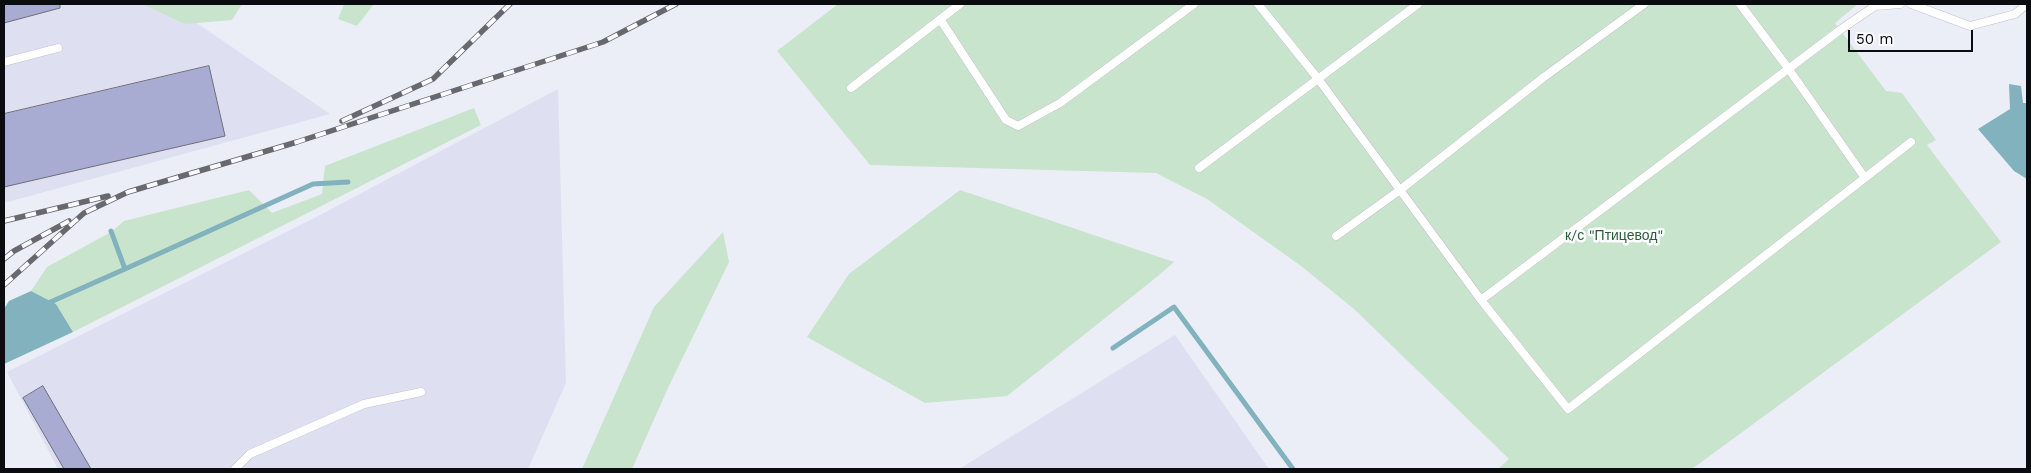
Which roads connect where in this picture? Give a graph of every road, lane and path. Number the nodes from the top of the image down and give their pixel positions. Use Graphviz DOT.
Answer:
graph roads {
  1 [pos="960,4"];
  2 [pos="1194,4"];
  3 [pos="1258,4"];
  4 [pos="1418,4"];
  5 [pos="1644,4"];
  6 [pos="1740,4"];
  7 [pos="1900,4"];
  8 [pos="1911,4"];
  9 [pos="2027,4"];
  10 [pos="940,19"];
  11 [pos="58,48"];
  12 [pos="4,62"];
  13 [pos="1788,68"];
  14 [pos="1319,80"];
  15 [pos="851,88"];
  16 [pos="1911,142"];
  17 [pos="1200,168"];
  18 [pos="1865,178"];
  19 [pos="1400,190"];
  20 [pos="1336,236"];
  21 [pos="1482,300"];
  22 [pos="421,392"];
  23 [pos="235,469"];
  1 -- 10 [label="lane"];
  2 -- 10 [label="lane"];
  3 -- 14 [label="lane"];
  4 -- 14 [label="lane"];
  5 -- 19 [label="lane"];
  6 -- 13 [label="lane"];
  7 -- 13 [label="lane"];
  8 -- 9 [label="lane"];
  10 -- 15 [label="lane"];
  11 -- 12 [label="lane"];
  13 -- 18 [label="lane"];
  13 -- 21 [label="lane"];
  14 -- 17 [label="lane"];
  14 -- 19 [label="lane"];
  16 -- 18 [label="lane"];
  18 -- 21 [label="lane"];
  19 -- 20 [label="lane"];
  19 -- 21 [label="lane"];
  22 -- 23 [label="lane"];
}
